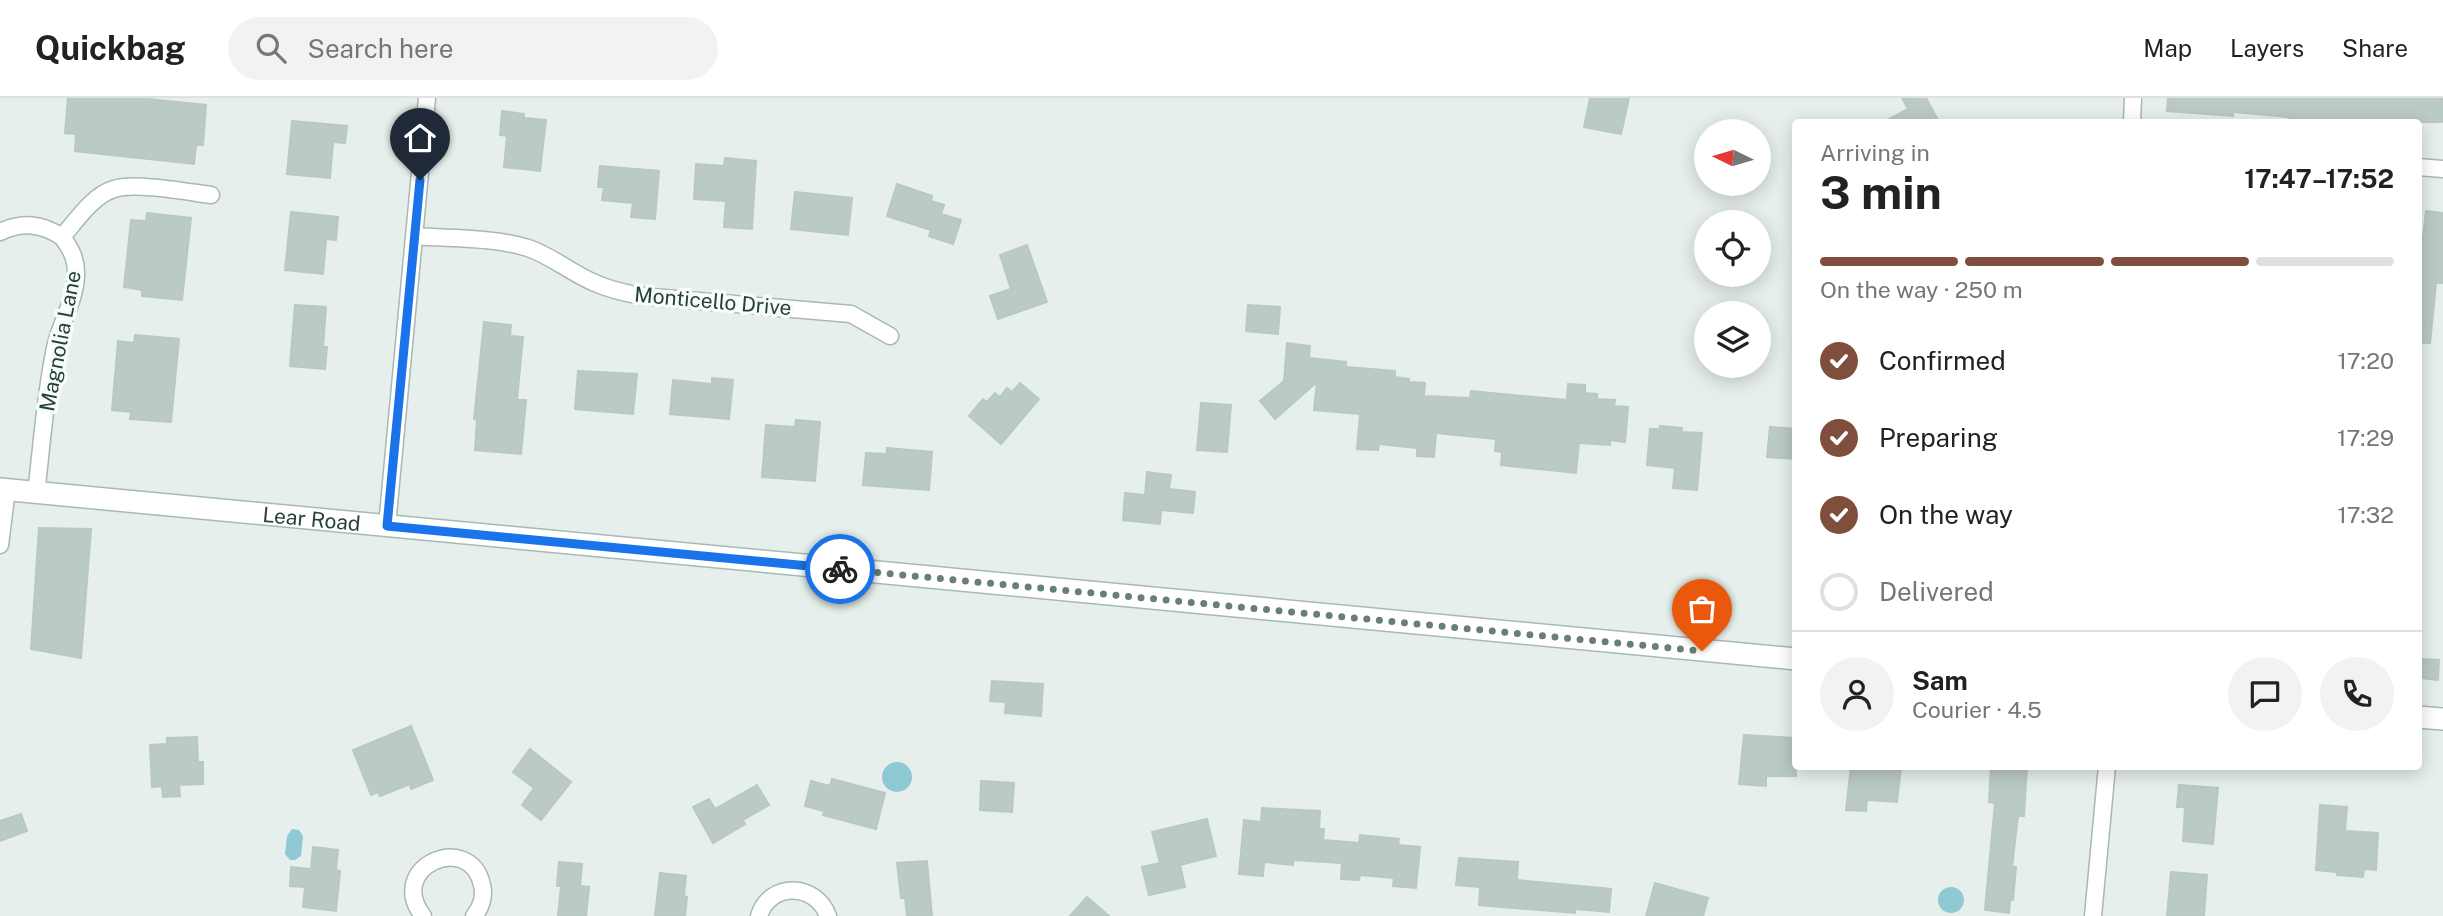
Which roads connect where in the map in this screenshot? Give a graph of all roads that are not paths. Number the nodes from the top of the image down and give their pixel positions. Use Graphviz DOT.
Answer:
graph roads {
  1 [pos="428,98"];
  2 [pos="2133,98"];
  3 [pos="2132,119"];
  4 [pos="2422,167"];
  5 [pos="2443,169"];
  6 [pos="211,195"];
  7 [pos="0,232"];
  8 [pos="415,236"];
  9 [pos="62,237"];
  10 [pos="890,336"];
  11 [pos="3,489"];
  12 [pos="36,493"];
  13 [pos="387,526"];
  14 [pos="0,545"];
  15 [pos="1792,659"];
  16 [pos="2422,716"];
  17 [pos="2443,719"];
  18 [pos="2107,770"];
  19 [pos="423,916"];
  20 [pos="474,916"];
  21 [pos="760,916"];
  22 [pos="828,916"];
  23 [pos="2092,916"];
  1 -- 8 [label="street"];
  2 -- 3 [label="street"];
  4 -- 5 [label="street"];
  6 -- 9 [label="street"];
  7 -- 9 [label="street"];
  8 -- 10 [label="street, Monticello Drive"];
  8 -- 13 [label="street"];
  9 -- 12 [label="street, Magnolia Lane"];
  11 -- 12 [label="street, Lear Road"];
  11 -- 14 [label="street"];
  12 -- 13 [label="street, Lear Road"];
  13 -- 15 [label="street, Lear Road"];
  16 -- 17 [label="street"];
  18 -- 23 [label="street"];
  19 -- 20 [label="street"];
  21 -- 22 [label="street"];
}
